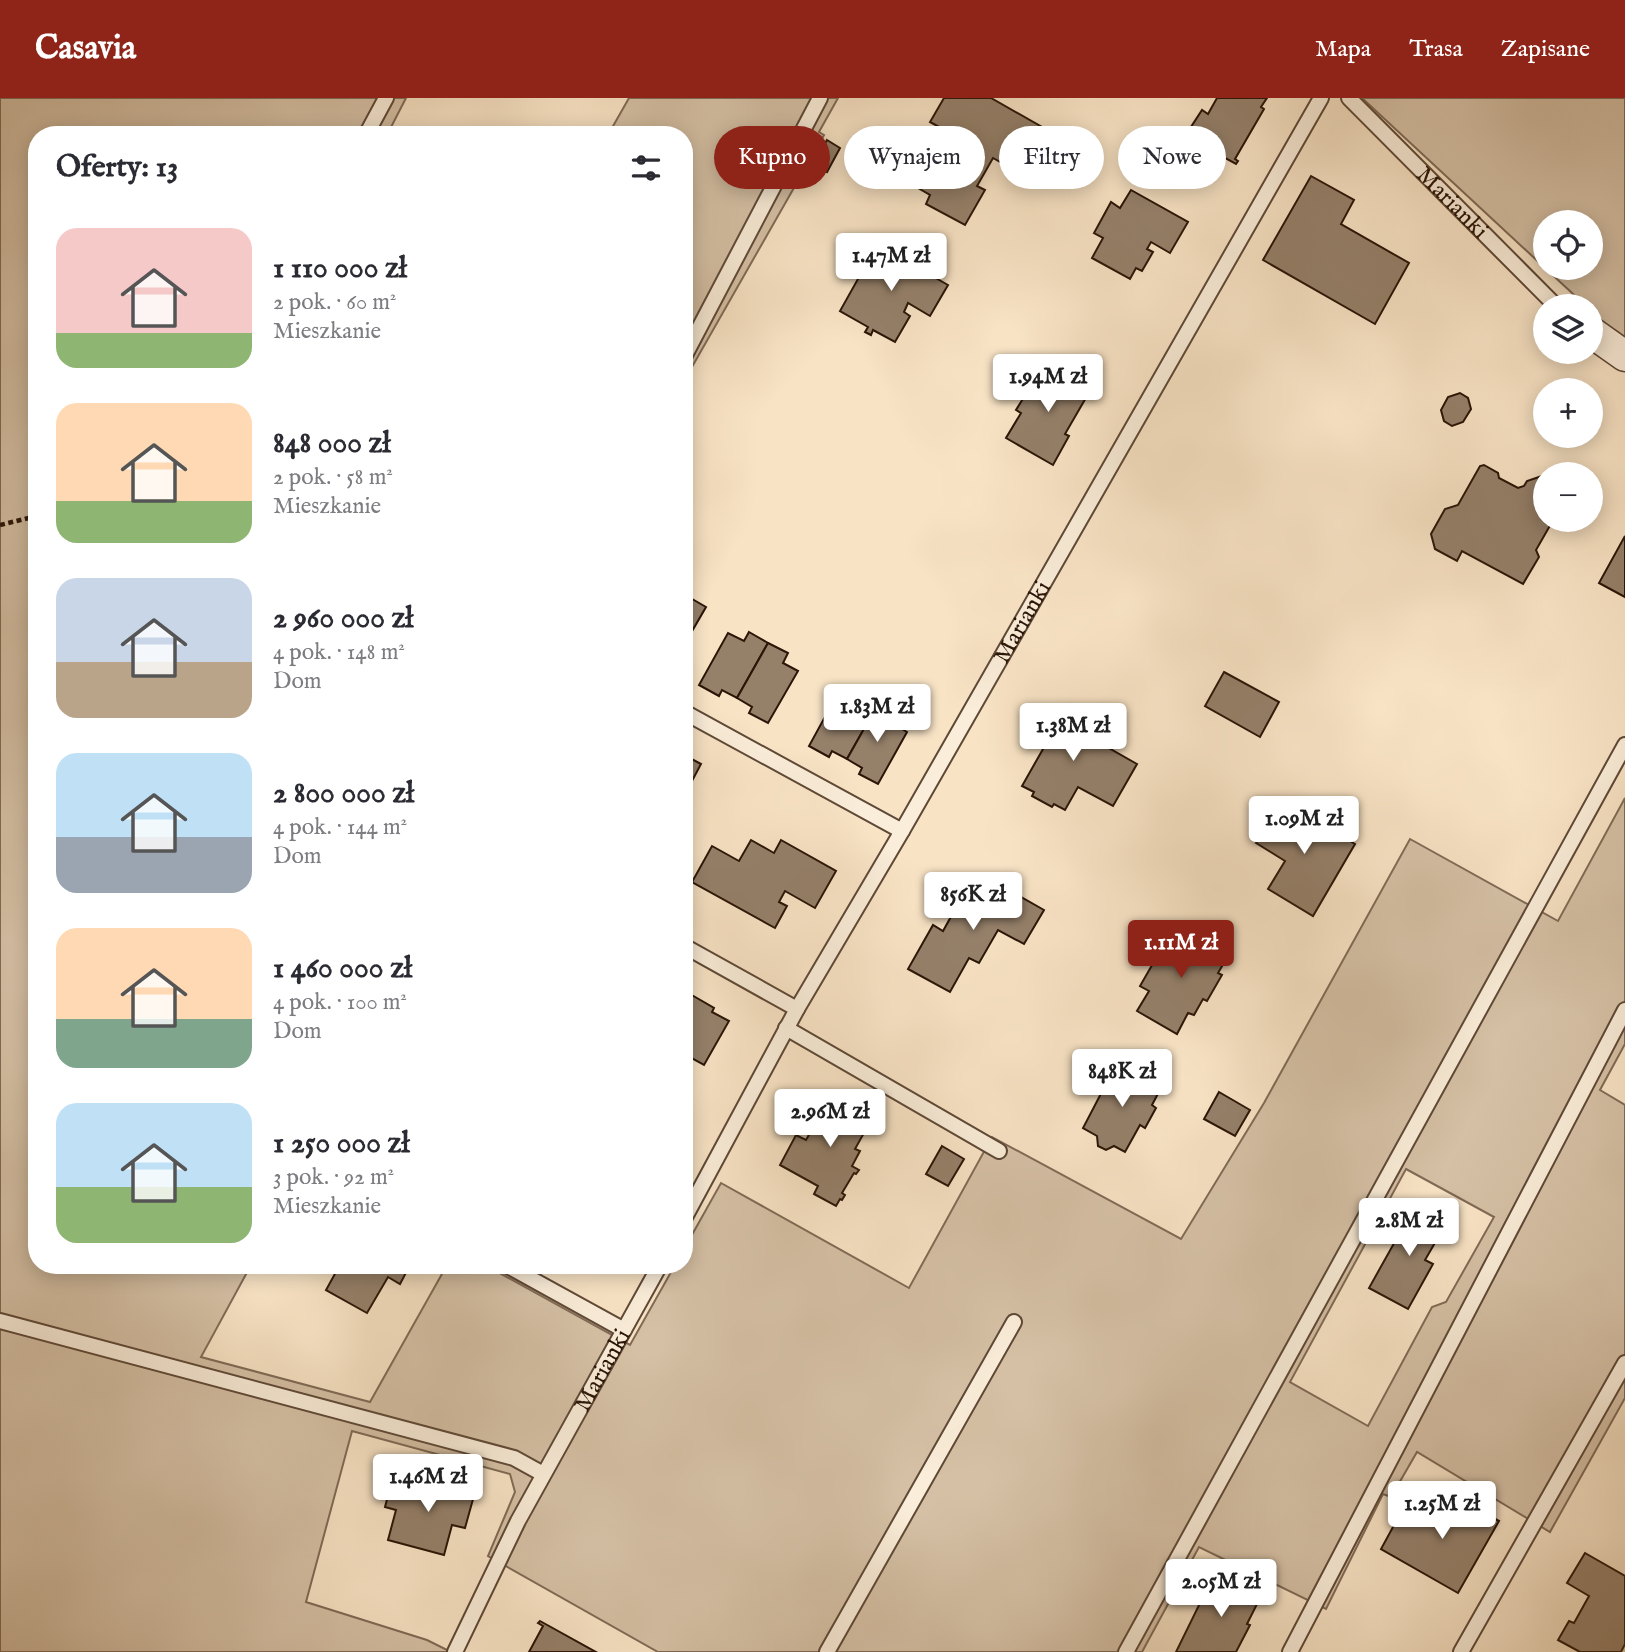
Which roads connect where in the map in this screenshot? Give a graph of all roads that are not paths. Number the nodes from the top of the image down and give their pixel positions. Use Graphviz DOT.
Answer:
graph roads {
  1 [pos="386,98"];
  2 [pos="820,98"];
  3 [pos="1321,98"];
  4 [pos="1349,98"];
  5 [pos="371,126"];
  6 [pos="1544,294"];
  7 [pos="693,339"];
  8 [pos="1603,340"];
  9 [pos="1625,356"];
  10 [pos="693,717"];
  11 [pos="1625,745"];
  12 [pos="902,831"];
  13 [pos="693,951"];
  14 [pos="797,1009"];
  15 [pos="1625,1010"];
  16 [pos="786,1028"];
  17 [pos="999,1152"];
  18 [pos="693,1202"];
  19 [pos="522,1274"];
  20 [pos="655,1274"];
  21 [pos="0,1321"];
  22 [pos="1014,1322"];
  23 [pos="624,1330"];
  24 [pos="1625,1363"];
  25 [pos="543,1474"];
  26 [pos="455,1652"];
  27 [pos="827,1652"];
  28 [pos="1126,1652"];
  29 [pos="1290,1652"];
  30 [pos="1461,1652"];
  1 -- 5 [label="lane"];
  2 -- 7 [label="lane"];
  3 -- 12 [label="lane, Marianki"];
  4 -- 6 [label="lane, Marianki"];
  8 -- 9 [label="street"];
  10 -- 12 [label="lane"];
  11 -- 28 [label="lane"];
  12 -- 14 [label="lane, Marianki"];
  13 -- 14 [label="lane"];
  14 -- 16 [label="lane, Marianki"];
  15 -- 29 [label="lane"];
  16 -- 17 [label="lane"];
  16 -- 18 [label="lane, Marianki"];
  19 -- 23 [label="lane"];
  20 -- 23 [label="lane, Marianki"];
  21 -- 25 [label="lane"];
  22 -- 27 [label="lane"];
  23 -- 25 [label="lane, Marianki"];
  24 -- 30 [label="lane"];
  25 -- 26 [label="lane, Marianki"];
}
